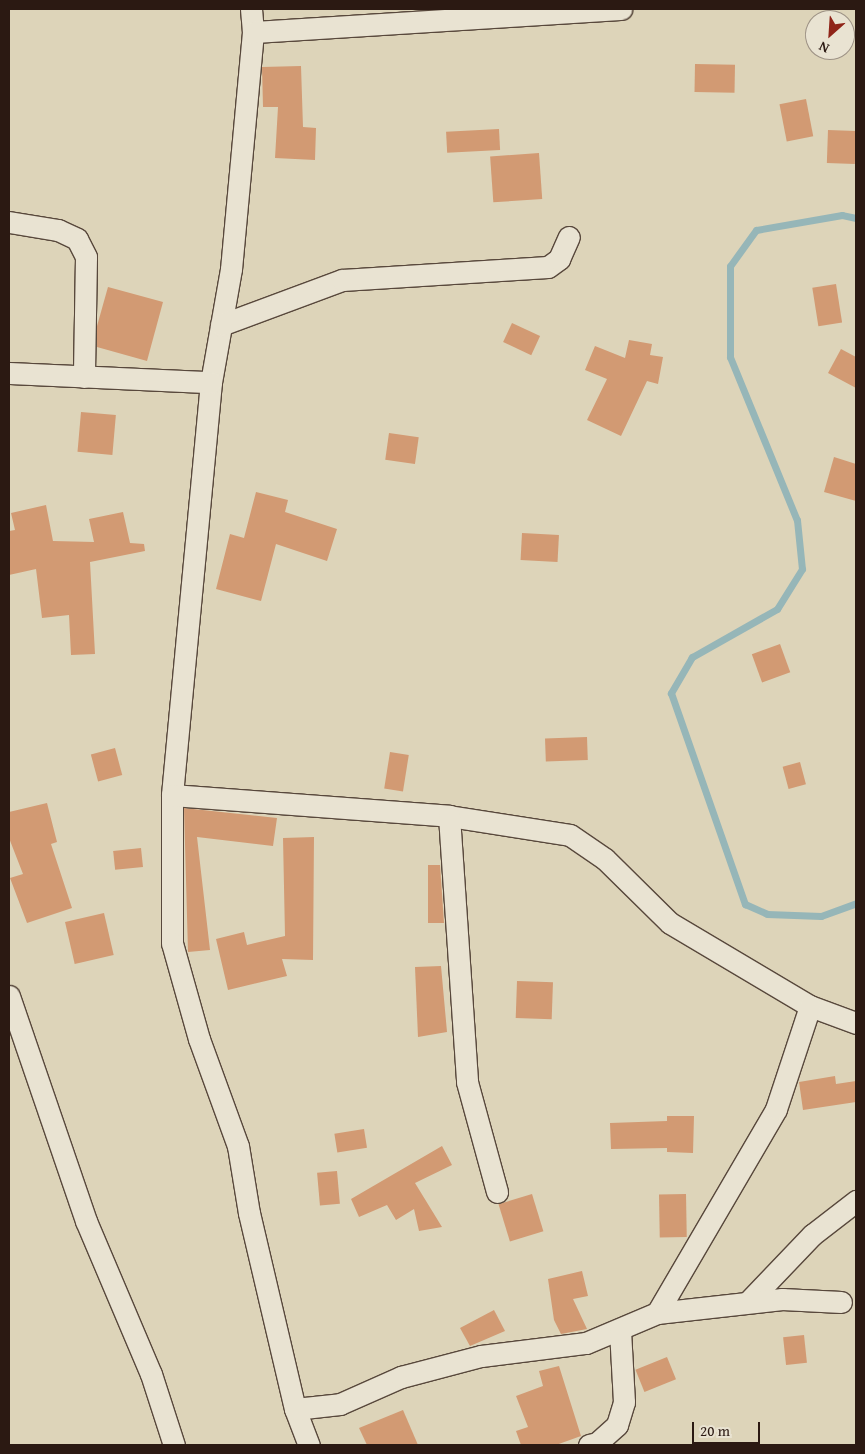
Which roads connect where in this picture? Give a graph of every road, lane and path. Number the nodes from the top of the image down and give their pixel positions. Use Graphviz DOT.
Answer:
graph roads {
  1 [pos="251,9"];
  2 [pos="621,9"];
  3 [pos="253,32"];
  4 [pos="9,222"];
  5 [pos="569,237"];
  6 [pos="221,325"];
  7 [pos="9,373"];
  8 [pos="84,377"];
  9 [pos="211,382"];
  10 [pos="172,795"];
  11 [pos="449,816"];
  12 [pos="9,996"];
  13 [pos="810,1006"];
  14 [pos="856,1023"];
  15 [pos="497,1192"];
  16 [pos="856,1201"];
  17 [pos="748,1302"];
  18 [pos="841,1302"];
  19 [pos="657,1313"];
  20 [pos="620,1330"];
  21 [pos="295,1409"];
  22 [pos="174,1445"];
  23 [pos="309,1445"];
  24 [pos="589,1445"];
  1 -- 3 [label="street"];
  2 -- 3 [label="street"];
  3 -- 6 [label="street"];
  4 -- 8 [label="street"];
  5 -- 6 [label="street"];
  6 -- 9 [label="street"];
  7 -- 8 [label="street"];
  8 -- 9 [label="street"];
  9 -- 10 [label="street"];
  10 -- 11 [label="street"];
  10 -- 21 [label="street"];
  11 -- 13 [label="street"];
  11 -- 15 [label="street"];
  12 -- 22 [label="street"];
  13 -- 14 [label="street"];
  13 -- 19 [label="street"];
  16 -- 17 [label="street"];
  17 -- 18 [label="street"];
  17 -- 19 [label="street"];
  19 -- 20 [label="street"];
  20 -- 21 [label="street"];
  20 -- 24 [label="street"];
  21 -- 23 [label="street"];
}
